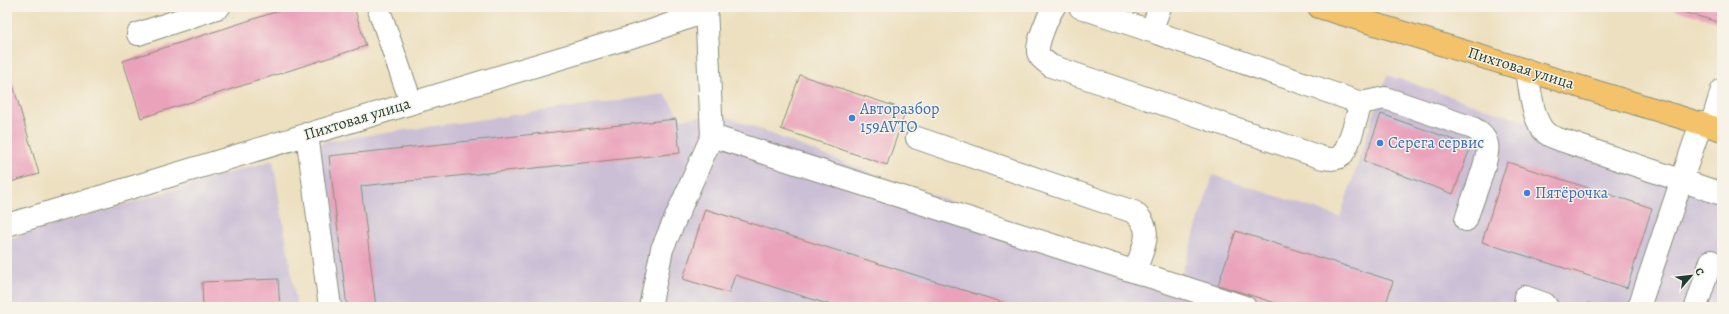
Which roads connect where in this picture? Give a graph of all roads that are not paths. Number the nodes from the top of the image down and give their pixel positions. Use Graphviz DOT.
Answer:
graph roads {
  1 [pos="219,7"];
  2 [pos="378,7"];
  3 [pos="1054,7"];
  4 [pos="1080,7"];
  5 [pos="1160,7"];
  6 [pos="1320,7"];
  7 [pos="707,9"];
  8 [pos="1151,31"];
  9 [pos="138,34"];
  10 [pos="1527,70"];
  11 [pos="1722,90"];
  12 [pos="411,102"];
  13 [pos="1361,103"];
  14 [pos="1711,127"];
  15 [pos="306,134"];
  16 [pos="712,136"];
  17 [pos="917,138"];
  18 [pos="1682,181"];
  19 [pos="1722,194"];
  20 [pos="1466,220"];
  21 [pos="7,225"];
  22 [pos="1711,261"];
  23 [pos="1135,272"];
  24 [pos="1525,297"];
  25 [pos="1643,306"];
  26 [pos="330,307"];
  27 [pos="650,307"];
  28 [pos="1245,307"];
  29 [pos="1548,307"];
  30 [pos="1696,307"];
  1 -- 9 [label="street"];
  2 -- 12 [label="street"];
  3 -- 13 [label="street"];
  4 -- 8 [label="street"];
  5 -- 8 [label="street"];
  6 -- 10 [label="main road, Пихтовая улица"];
  7 -- 12 [label="street, Пихтовая улица"];
  7 -- 16 [label="street"];
  8 -- 13 [label="street"];
  10 -- 14 [label="main road, Пихтовая улица"];
  10 -- 18 [label="street"];
  11 -- 14 [label="street"];
  12 -- 15 [label="street, Пихтовая улица"];
  13 -- 20 [label="street"];
  14 -- 18 [label="street"];
  15 -- 21 [label="street, Пихтовая улица"];
  15 -- 26 [label="street"];
  16 -- 23 [label="street"];
  16 -- 27 [label="street"];
  17 -- 23 [label="street"];
  18 -- 19 [label="street"];
  18 -- 25 [label="street"];
  22 -- 30 [label="street"];
  23 -- 28 [label="street"];
  24 -- 29 [label="street"];
}
